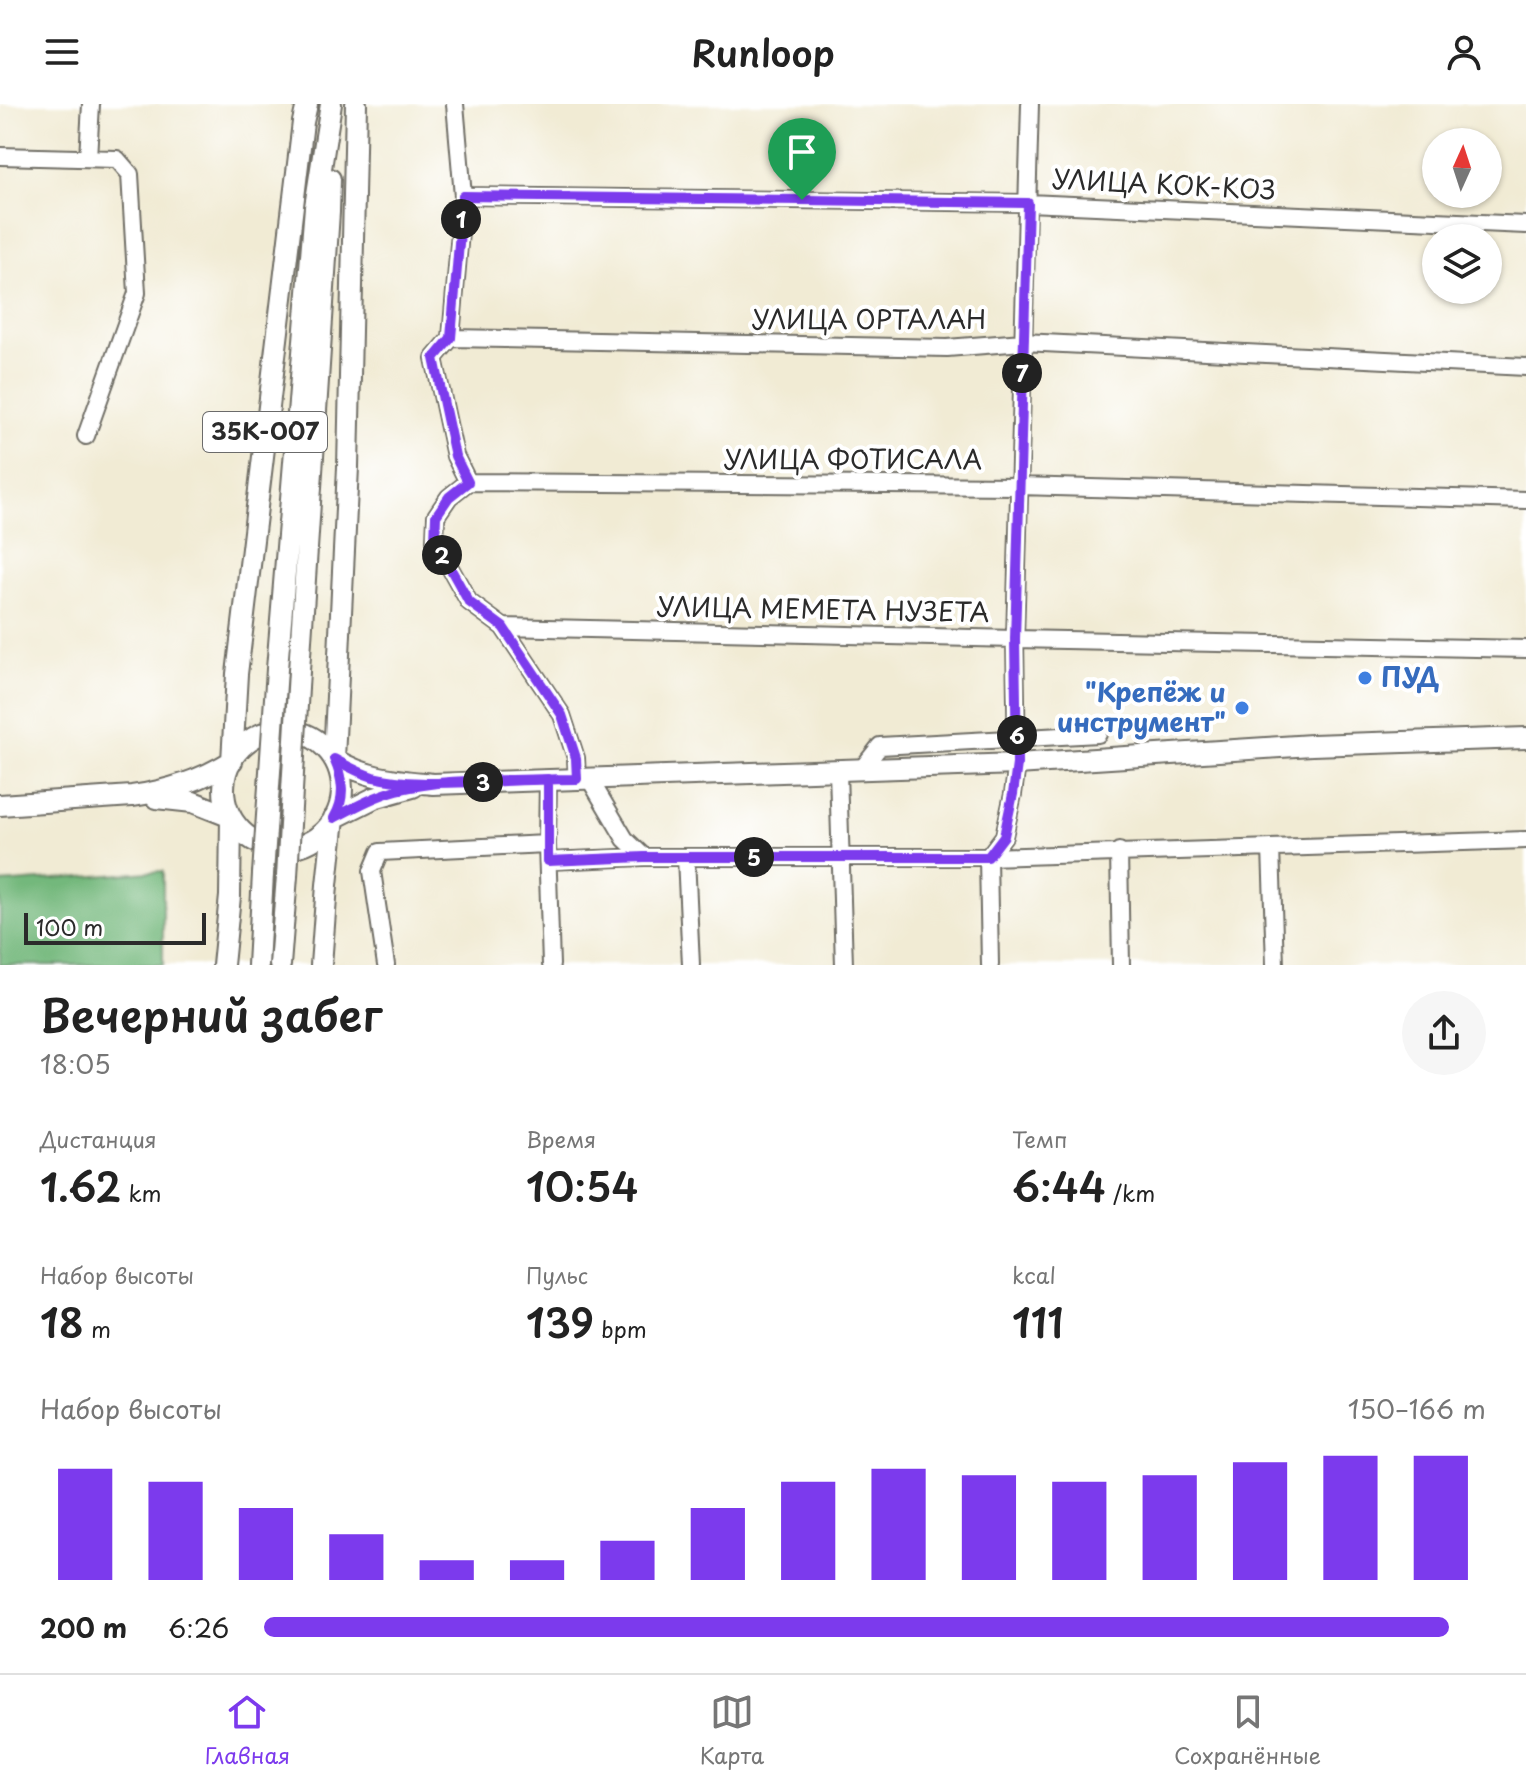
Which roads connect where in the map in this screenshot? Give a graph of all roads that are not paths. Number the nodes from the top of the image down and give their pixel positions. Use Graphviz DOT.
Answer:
graph roads {
  1 [pos="91,104"];
  2 [pos="307,104"];
  3 [pos="356,104"];
  4 [pos="455,104"];
  5 [pos="1030,104"];
  6 [pos="331,106"];
  7 [pos="0,156"];
  8 [pos="88,158"];
  9 [pos="463,196"];
  10 [pos="1028,203"];
  11 [pos="1526,225"];
  12 [pos="451,338"];
  13 [pos="1023,342"];
  14 [pos="1526,367"];
  15 [pos="86,436"];
  16 [pos="468,482"];
  17 [pos="1019,486"];
  18 [pos="1526,500"];
  19 [pos="503,627"];
  20 [pos="1015,639"];
  21 [pos="1526,649"];
  22 [pos="1098,734"];
  23 [pos="1017,738"];
  24 [pos="1526,738"];
  25 [pos="334,759"];
  26 [pos="232,761"];
  27 [pos="1017,764"];
  28 [pos="861,770"];
  29 [pos="838,771"];
  30 [pos="583,778"];
  31 [pos="548,779"];
  32 [pos="433,784"];
  33 [pos="132,796"];
  34 [pos="0,805"];
  35 [pos="231,817"];
  36 [pos="334,818"];
  37 [pos="1526,840"];
  38 [pos="1271,848"];
  39 [pos="1119,851"];
  40 [pos="548,852"];
  41 [pos="644,857"];
  42 [pos="686,857"];
  43 [pos="842,857"];
  44 [pos="988,857"];
  45 [pos="223,965"];
  46 [pos="258,965"];
  47 [pos="280,965"];
  48 [pos="321,965"];
  49 [pos="386,965"];
  50 [pos="551,965"];
  51 [pos="691,965"];
  52 [pos="844,965"];
  53 [pos="990,965"];
  54 [pos="1121,965"];
  55 [pos="1275,965"];
  1 -- 8 [label="street"];
  2 -- 26 [label="main road, 35К-007"];
  3 -- 25 [label="main road, 35К-007"];
  4 -- 9 [label="street"];
  5 -- 10 [label="street"];
  6 -- 46 [label="main road, 35К-007, bridge"];
  6 -- 47 [label="main road, 35К-007, bridge"];
  7 -- 8 [label="street"];
  8 -- 15 [label="street"];
  9 -- 10 [label="street, УЛИЦА КОК-КОЗ"];
  9 -- 12 [label="street"];
  10 -- 11 [label="street, УЛИЦА КОК-КОЗ"];
  10 -- 13 [label="street"];
  12 -- 13 [label="street, УЛИЦА ОРТАЛАН"];
  12 -- 16 [label="street"];
  13 -- 14 [label="street, УЛИЦА ОРТАЛАН"];
  13 -- 17 [label="street"];
  16 -- 17 [label="street, УЛИЦА ФОТИСАЛА"];
  16 -- 19 [label="street"];
  17 -- 18 [label="street, УЛИЦА ФОТИСАЛА"];
  17 -- 20 [label="street"];
  19 -- 20 [label="street, УЛИЦА МЕМЕТА НУЗЕТА"];
  19 -- 30 [label="street"];
  20 -- 21 [label="street, УЛИЦА МЕМЕТА НУЗЕТА"];
  20 -- 23 [label="street"];
  22 -- 23 [label="street"];
  23 -- 27 [label="street"];
  23 -- 28 [label="street"];
  24 -- 27 [label="main road"];
  25 -- 26 [label="main road"];
  25 -- 32 [label="main road"];
  25 -- 36 [label="main road"];
  26 -- 33 [label="main road"];
  26 -- 35 [label="main road"];
  27 -- 28 [label="main road"];
  27 -- 44 [label="street"];
  28 -- 29 [label="main road"];
  29 -- 30 [label="main road"];
  29 -- 43 [label="street"];
  30 -- 31 [label="main road"];
  30 -- 41 [label="street"];
  31 -- 32 [label="main road"];
  31 -- 40 [label="street"];
  32 -- 36 [label="main road"];
  33 -- 34 [label="main road"];
  33 -- 35 [label="main road"];
  35 -- 36 [label="main road"];
  35 -- 45 [label="main road"];
  36 -- 48 [label="main road"];
  37 -- 38 [label="street"];
  38 -- 39 [label="street"];
  38 -- 55 [label="street"];
  39 -- 44 [label="street"];
  39 -- 54 [label="street"];
  40 -- 41 [label="street"];
  40 -- 49 [label="street"];
  40 -- 50 [label="street"];
  41 -- 42 [label="street"];
  42 -- 43 [label="street"];
  42 -- 51 [label="street"];
  43 -- 44 [label="street"];
  43 -- 52 [label="street"];
  44 -- 53 [label="street"];
}
